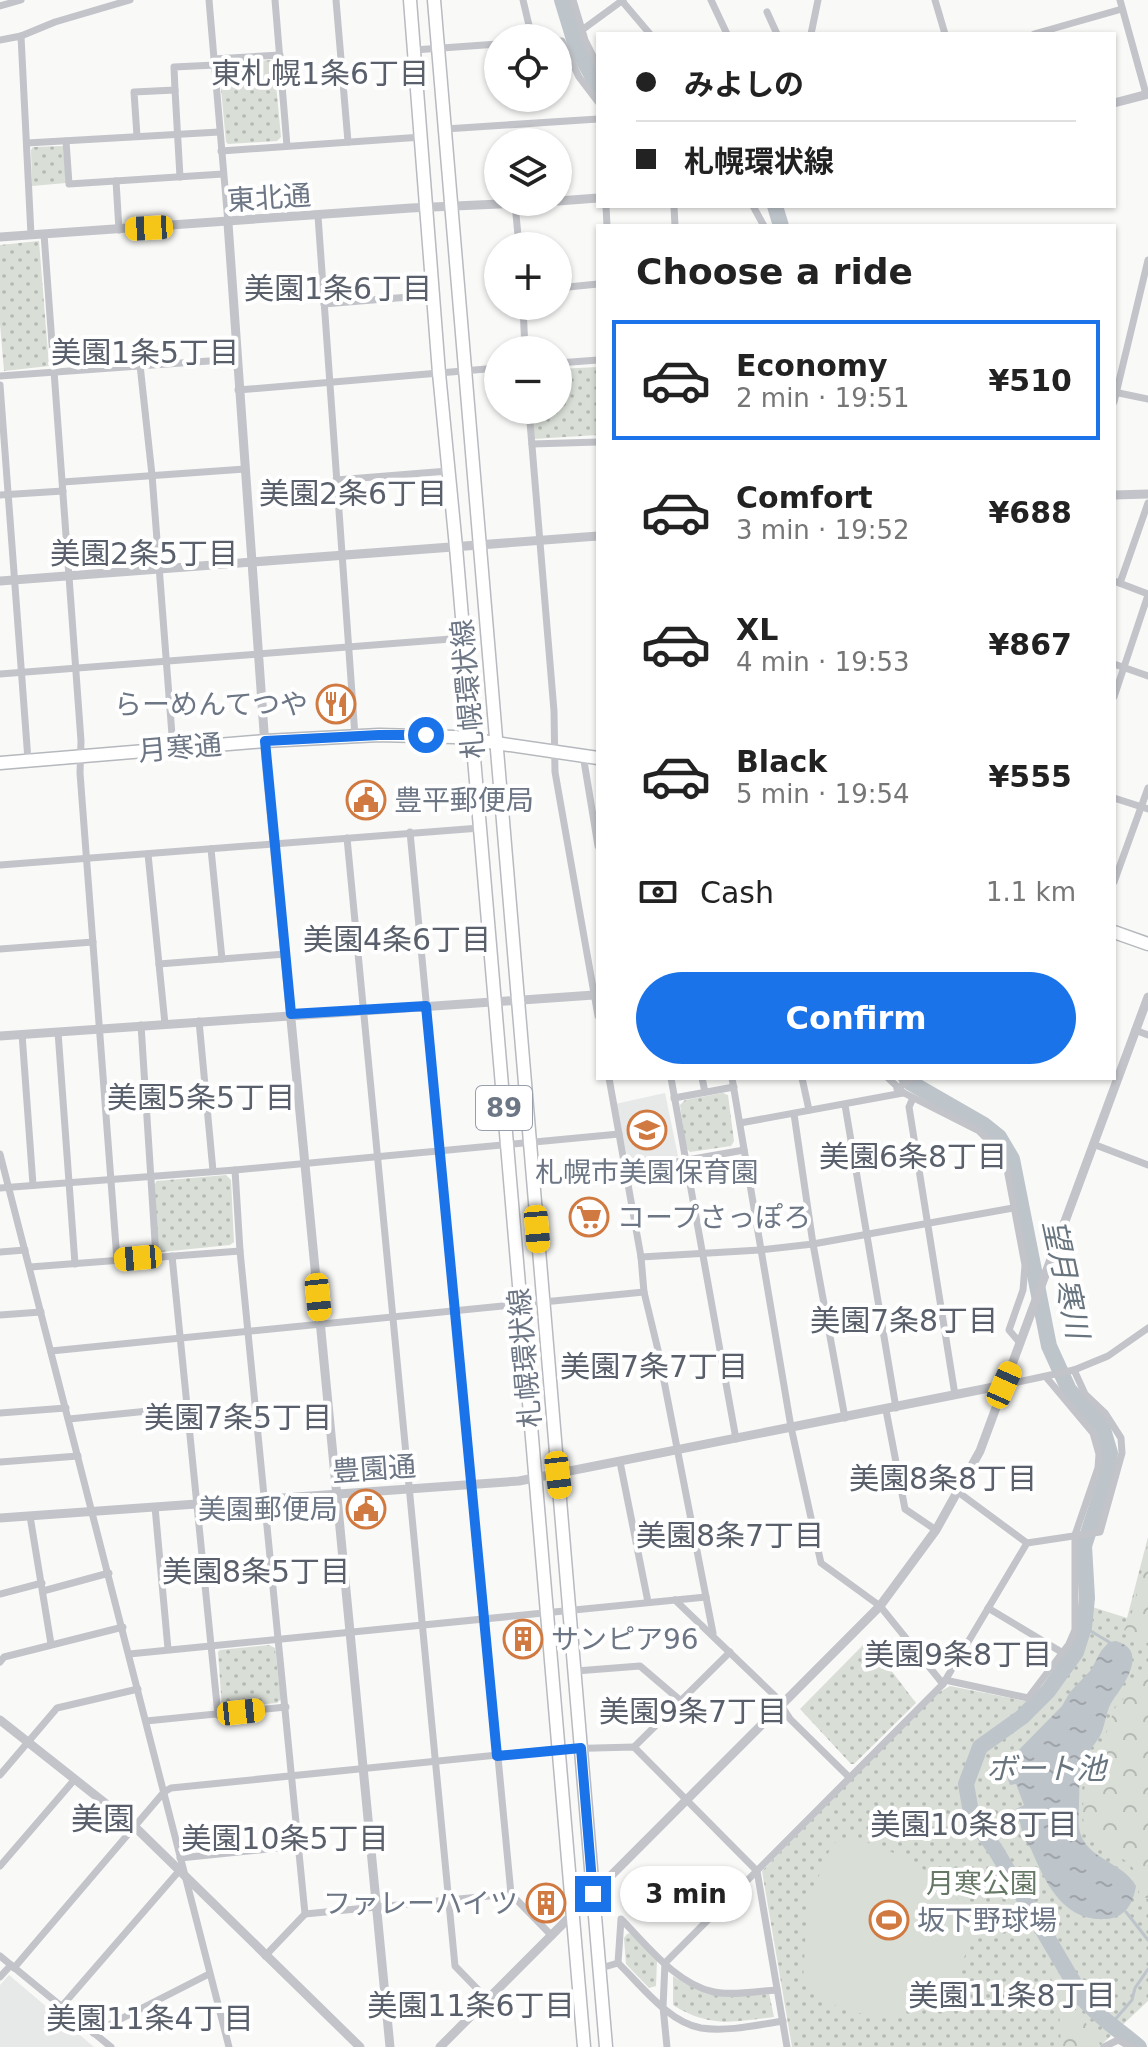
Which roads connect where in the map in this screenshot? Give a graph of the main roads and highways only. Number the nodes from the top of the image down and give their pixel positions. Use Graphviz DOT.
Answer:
graph roads {
  1 [pos="410,0"];
  2 [pos="434,0"];
  3 [pos="473,739"];
  4 [pos="497,742"];
  5 [pos="596,758"];
  6 [pos="0,763"];
  7 [pos="1116,933"];
  8 [pos="1148,944"];
  9 [pos="584,2047"];
  10 [pos="606,2047"];
  1 -- 3 [label="main road, 札幌環状線 / 89"];
  2 -- 4 [label="main road, 札幌環状線 / 89"];
  3 -- 4 [label="main road, 月寒通"];
  3 -- 6 [label="main road, 月寒通"];
  3 -- 9 [label="main road, 札幌環状線 / 89"];
  4 -- 5 [label="main road, 月寒通"];
  4 -- 10 [label="main road, 札幌環状線 / 89"];
  7 -- 8 [label="main road"];
}
